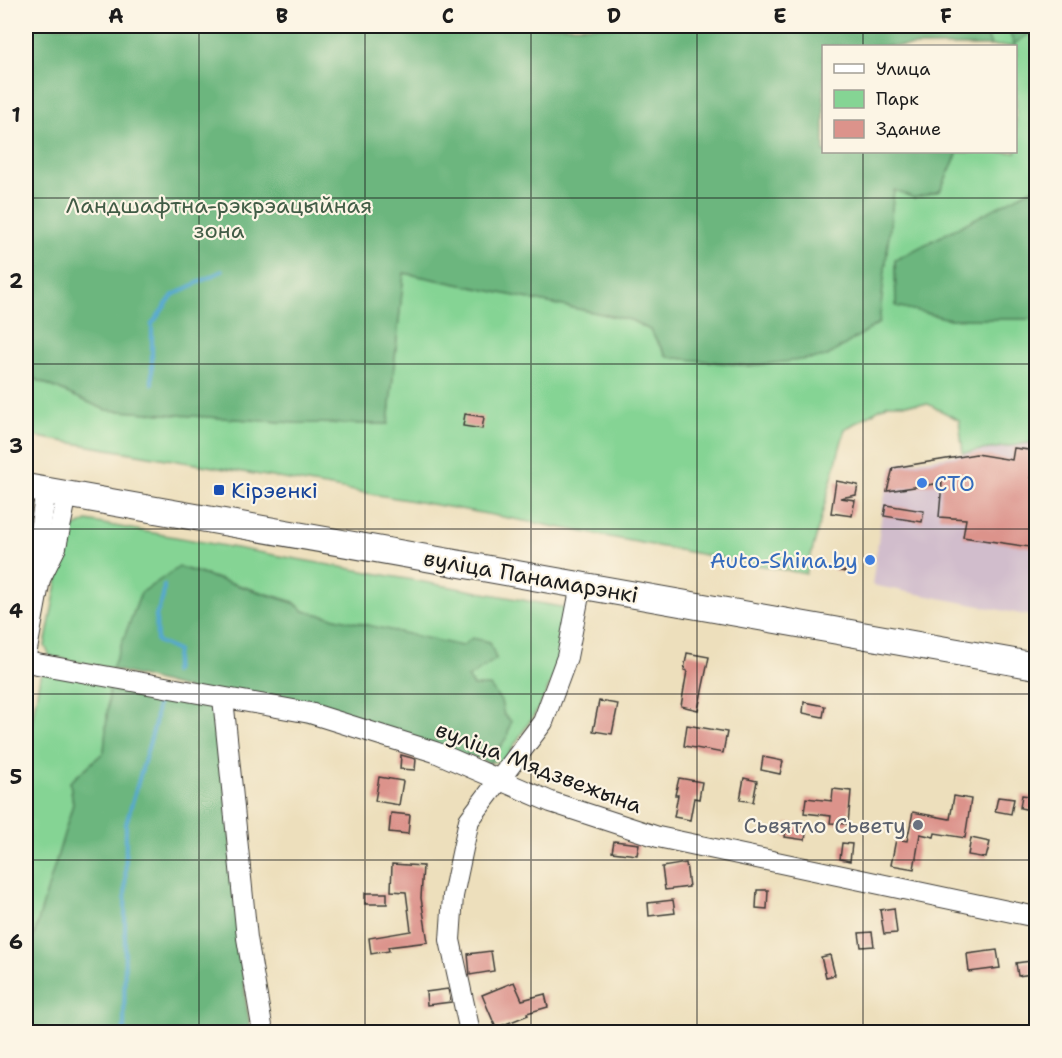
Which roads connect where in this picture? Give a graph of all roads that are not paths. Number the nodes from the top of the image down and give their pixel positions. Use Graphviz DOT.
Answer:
graph roads {
  1 [pos="46,490"];
  2 [pos="581,585"];
  3 [pos="26,656"];
  4 [pos="26,662"];
  5 [pos="1036,666"];
  6 [pos="223,698"];
  7 [pos="499,781"];
  8 [pos="1036,917"];
  9 [pos="263,1032"];
  10 [pos="470,1032"];
  1 -- 2 [label="main road, вуліца Панамарэнкі"];
  1 -- 3 [label="street"];
  2 -- 5 [label="main road, вуліца Панамарэнкі"];
  2 -- 7 [label="street"];
  4 -- 6 [label="street, вуліца Мядзвежына"];
  6 -- 7 [label="street, вуліца Мядзвежына"];
  6 -- 9 [label="street"];
  7 -- 8 [label="street, вуліца Мядзвежына"];
  7 -- 10 [label="street"];
}
